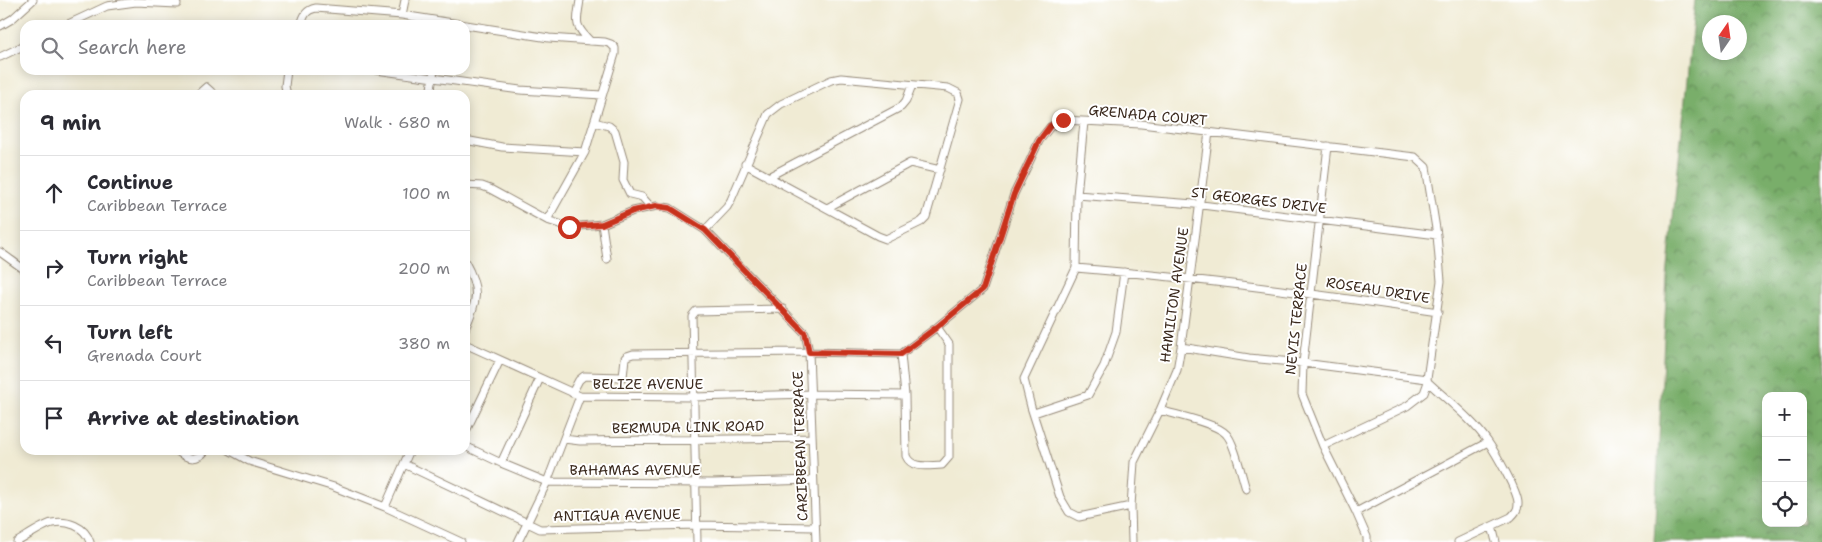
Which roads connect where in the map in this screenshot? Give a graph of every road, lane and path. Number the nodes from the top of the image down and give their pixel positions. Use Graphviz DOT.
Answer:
graph roads {
  1 [pos="33,0"];
  2 [pos="405,0"];
  3 [pos="580,0"];
  4 [pos="178,4"];
  5 [pos="402,15"];
  6 [pos="77,20"];
  7 [pos="302,20"];
  8 [pos="426,20"];
  9 [pos="0,26"];
  10 [pos="470,27"];
  11 [pos="590,41"];
  12 [pos="20,47"];
  13 [pos="0,57"];
  14 [pos="286,75"];
  15 [pos="433,75"];
  16 [pos="444,75"];
  17 [pos="912,85"];
  18 [pos="286,90"];
  19 [pos="431,90"];
  20 [pos="602,96"];
  21 [pos="594,122"];
  22 [pos="1084,122"];
  23 [pos="1209,132"];
  24 [pos="470,141"];
  25 [pos="1328,146"];
  26 [pos="585,152"];
  27 [pos="745,164"];
  28 [pos="940,170"];
  29 [pos="768,177"];
  30 [pos="470,185"];
  31 [pos="1077,195"];
  32 [pos="1200,205"];
  33 [pos="651,207"];
  34 [pos="827,208"];
  35 [pos="547,220"];
  36 [pos="1320,220"];
  37 [pos="602,224"];
  38 [pos="705,230"];
  39 [pos="1437,235"];
  40 [pos="0,252"];
  41 [pos="607,259"];
  42 [pos="20,266"];
  43 [pos="1076,268"];
  44 [pos="470,271"];
  45 [pos="1124,272"];
  46 [pos="1191,279"];
  47 [pos="1311,292"];
  48 [pos="783,309"];
  49 [pos="1438,312"];
  50 [pos="470,317"];
  51 [pos="937,327"];
  52 [pos="470,346"];
  53 [pos="1181,347"];
  54 [pos="809,352"];
  55 [pos="692,354"];
  56 [pos="901,354"];
  57 [pos="500,360"];
  58 [pos="1303,363"];
  59 [pos="540,378"];
  60 [pos="1427,380"];
  61 [pos="572,392"];
  62 [pos="811,394"];
  63 [pos="905,395"];
  64 [pos="580,396"];
  65 [pos="693,397"];
  66 [pos="1160,410"];
  67 [pos="1034,413"];
  68 [pos="470,423"];
  69 [pos="812,438"];
  70 [pos="564,439"];
  71 [pos="694,439"];
  72 [pos="1488,442"];
  73 [pos="1323,446"];
  74 [pos="470,448"];
  75 [pos="184,455"];
  76 [pos="200,455"];
  77 [pos="239,455"];
  78 [pos="408,455"];
  79 [pos="404,464"];
  80 [pos="501,464"];
  81 [pos="813,480"];
  82 [pos="547,482"];
  83 [pos="695,483"];
  84 [pos="1246,489"];
  85 [pos="1130,506"];
  86 [pos="385,507"];
  87 [pos="1356,512"];
  88 [pos="526,524"];
  89 [pos="696,525"];
  90 [pos="1492,526"];
  91 [pos="816,527"];
  92 [pos="17,542"];
  93 [pos="90,542"];
  94 [pos="461,542"];
  95 [pos="518,542"];
  96 [pos="697,542"];
  97 [pos="816,542"];
  98 [pos="1132,542"];
  99 [pos="1368,542"];
  100 [pos="1458,542"];
  101 [pos="1496,542"];
  1 -- 9 [label="street"];
  2 -- 5 [label="street"];
  3 -- 11 [label="street"];
  4 -- 6 [label="street"];
  5 -- 7 [label="street"];
  5 -- 8 [label="street"];
  10 -- 11 [label="street"];
  11 -- 20 [label="street"];
  12 -- 13 [label="street"];
  14 -- 18 [label="street"];
  15 -- 19 [label="street"];
  16 -- 20 [label="street"];
  17 -- 27 [label="street"];
  17 -- 28 [label="street"];
  17 -- 29 [label="street"];
  20 -- 21 [label="street"];
  21 -- 26 [label="street"];
  21 -- 33 [label="street"];
  22 -- 23 [label="street, GRENADA COURT"];
  22 -- 31 [label="street"];
  22 -- 51 [label="street, GRENADA COURT"];
  23 -- 25 [label="street, GRENADA COURT"];
  23 -- 32 [label="street, HAMILTON AVENUE"];
  24 -- 26 [label="street"];
  25 -- 36 [label="street, NEVIS TERRACE"];
  25 -- 39 [label="street, GRENADA COURT"];
  26 -- 35 [label="street"];
  27 -- 29 [label="street"];
  27 -- 38 [label="street"];
  28 -- 34 [label="street"];
  28 -- 34 [label="street"];
  29 -- 34 [label="street"];
  30 -- 35 [label="street, CARIBBEAN TERRACE"];
  31 -- 32 [label="street, ST GEORGES DRIVE"];
  31 -- 43 [label="street"];
  32 -- 36 [label="street, ST GEORGES DRIVE"];
  32 -- 46 [label="street, HAMILTON AVENUE"];
  33 -- 37 [label="street, CARIBBEAN TERRACE"];
  33 -- 38 [label="street, CARIBBEAN TERRACE"];
  35 -- 37 [label="street, CARIBBEAN TERRACE"];
  36 -- 39 [label="street, ST GEORGES DRIVE"];
  36 -- 47 [label="street, NEVIS TERRACE"];
  37 -- 41 [label="street"];
  38 -- 48 [label="street, CARIBBEAN TERRACE"];
  39 -- 49 [label="street, GRENADA COURT"];
  40 -- 42 [label="street"];
  43 -- 45 [label="street, ROSEAU DRIVE"];
  43 -- 67 [label="street"];
  44 -- 50 [label="street"];
  45 -- 46 [label="street, ROSEAU DRIVE"];
  45 -- 67 [label="street"];
  46 -- 47 [label="street, ROSEAU DRIVE"];
  46 -- 53 [label="street, HAMILTON AVENUE"];
  47 -- 49 [label="street, ROSEAU DRIVE"];
  47 -- 58 [label="street, NEVIS TERRACE"];
  48 -- 54 [label="street, CARIBBEAN TERRACE"];
  48 -- 55 [label="street"];
  49 -- 60 [label="street, GRENADA COURT"];
  51 -- 56 [label="street, GRENADA COURT"];
  51 -- 63 [label="street"];
  52 -- 57 [label="street, BELIZE AVENUE"];
  53 -- 58 [label="street"];
  53 -- 66 [label="street, HAMILTON AVENUE"];
  54 -- 55 [label="street"];
  54 -- 56 [label="street"];
  54 -- 62 [label="street, CARIBBEAN TERRACE"];
  55 -- 61 [label="street"];
  55 -- 65 [label="street"];
  56 -- 63 [label="street"];
  57 -- 59 [label="street, BELIZE AVENUE"];
  57 -- 68 [label="street"];
  58 -- 60 [label="street"];
  58 -- 73 [label="street, NEVIS TERRACE"];
  59 -- 61 [label="street, BELIZE AVENUE"];
  59 -- 80 [label="street"];
  60 -- 72 [label="street"];
  60 -- 73 [label="street, GRENADA COURT"];
  61 -- 64 [label="street, BELIZE AVENUE"];
  62 -- 63 [label="street, BELIZE AVENUE"];
  62 -- 65 [label="street, BELIZE AVENUE"];
  62 -- 69 [label="street, CARIBBEAN TERRACE"];
  64 -- 65 [label="street, BELIZE AVENUE"];
  64 -- 70 [label="street"];
  65 -- 71 [label="street"];
  66 -- 84 [label="street"];
  66 -- 85 [label="street, HAMILTON AVENUE"];
  67 -- 85 [label="street"];
  69 -- 71 [label="street, BERMUDA LINK ROAD"];
  69 -- 81 [label="street, CARIBBEAN TERRACE"];
  70 -- 71 [label="street, BERMUDA LINK ROAD"];
  70 -- 82 [label="street"];
  71 -- 83 [label="street"];
  72 -- 87 [label="street"];
  72 -- 90 [label="street"];
  73 -- 87 [label="street, NEVIS TERRACE"];
  74 -- 80 [label="street, BAHAMAS AVENUE"];
  75 -- 76 [label="street"];
  77 -- 86 [label="street"];
  78 -- 79 [label="street"];
  79 -- 86 [label="street"];
  79 -- 88 [label="street, ANTIGUA AVENUE"];
  80 -- 82 [label="street, BAHAMAS AVENUE"];
  81 -- 83 [label="street, BAHAMAS AVENUE"];
  81 -- 91 [label="street, CARIBBEAN TERRACE"];
  82 -- 83 [label="street, BAHAMAS AVENUE"];
  82 -- 88 [label="street"];
  83 -- 89 [label="street"];
  85 -- 98 [label="street, HAMILTON AVENUE"];
  86 -- 94 [label="street"];
  87 -- 99 [label="street, NEVIS TERRACE"];
  88 -- 89 [label="street, ANTIGUA AVENUE"];
  88 -- 95 [label="street"];
  89 -- 91 [label="street, ANTIGUA AVENUE"];
  89 -- 96 [label="street"];
  90 -- 100 [label="street"];
  90 -- 101 [label="street"];
  91 -- 97 [label="street, CARIBBEAN TERRACE"];
  92 -- 93 [label="street"];
}
